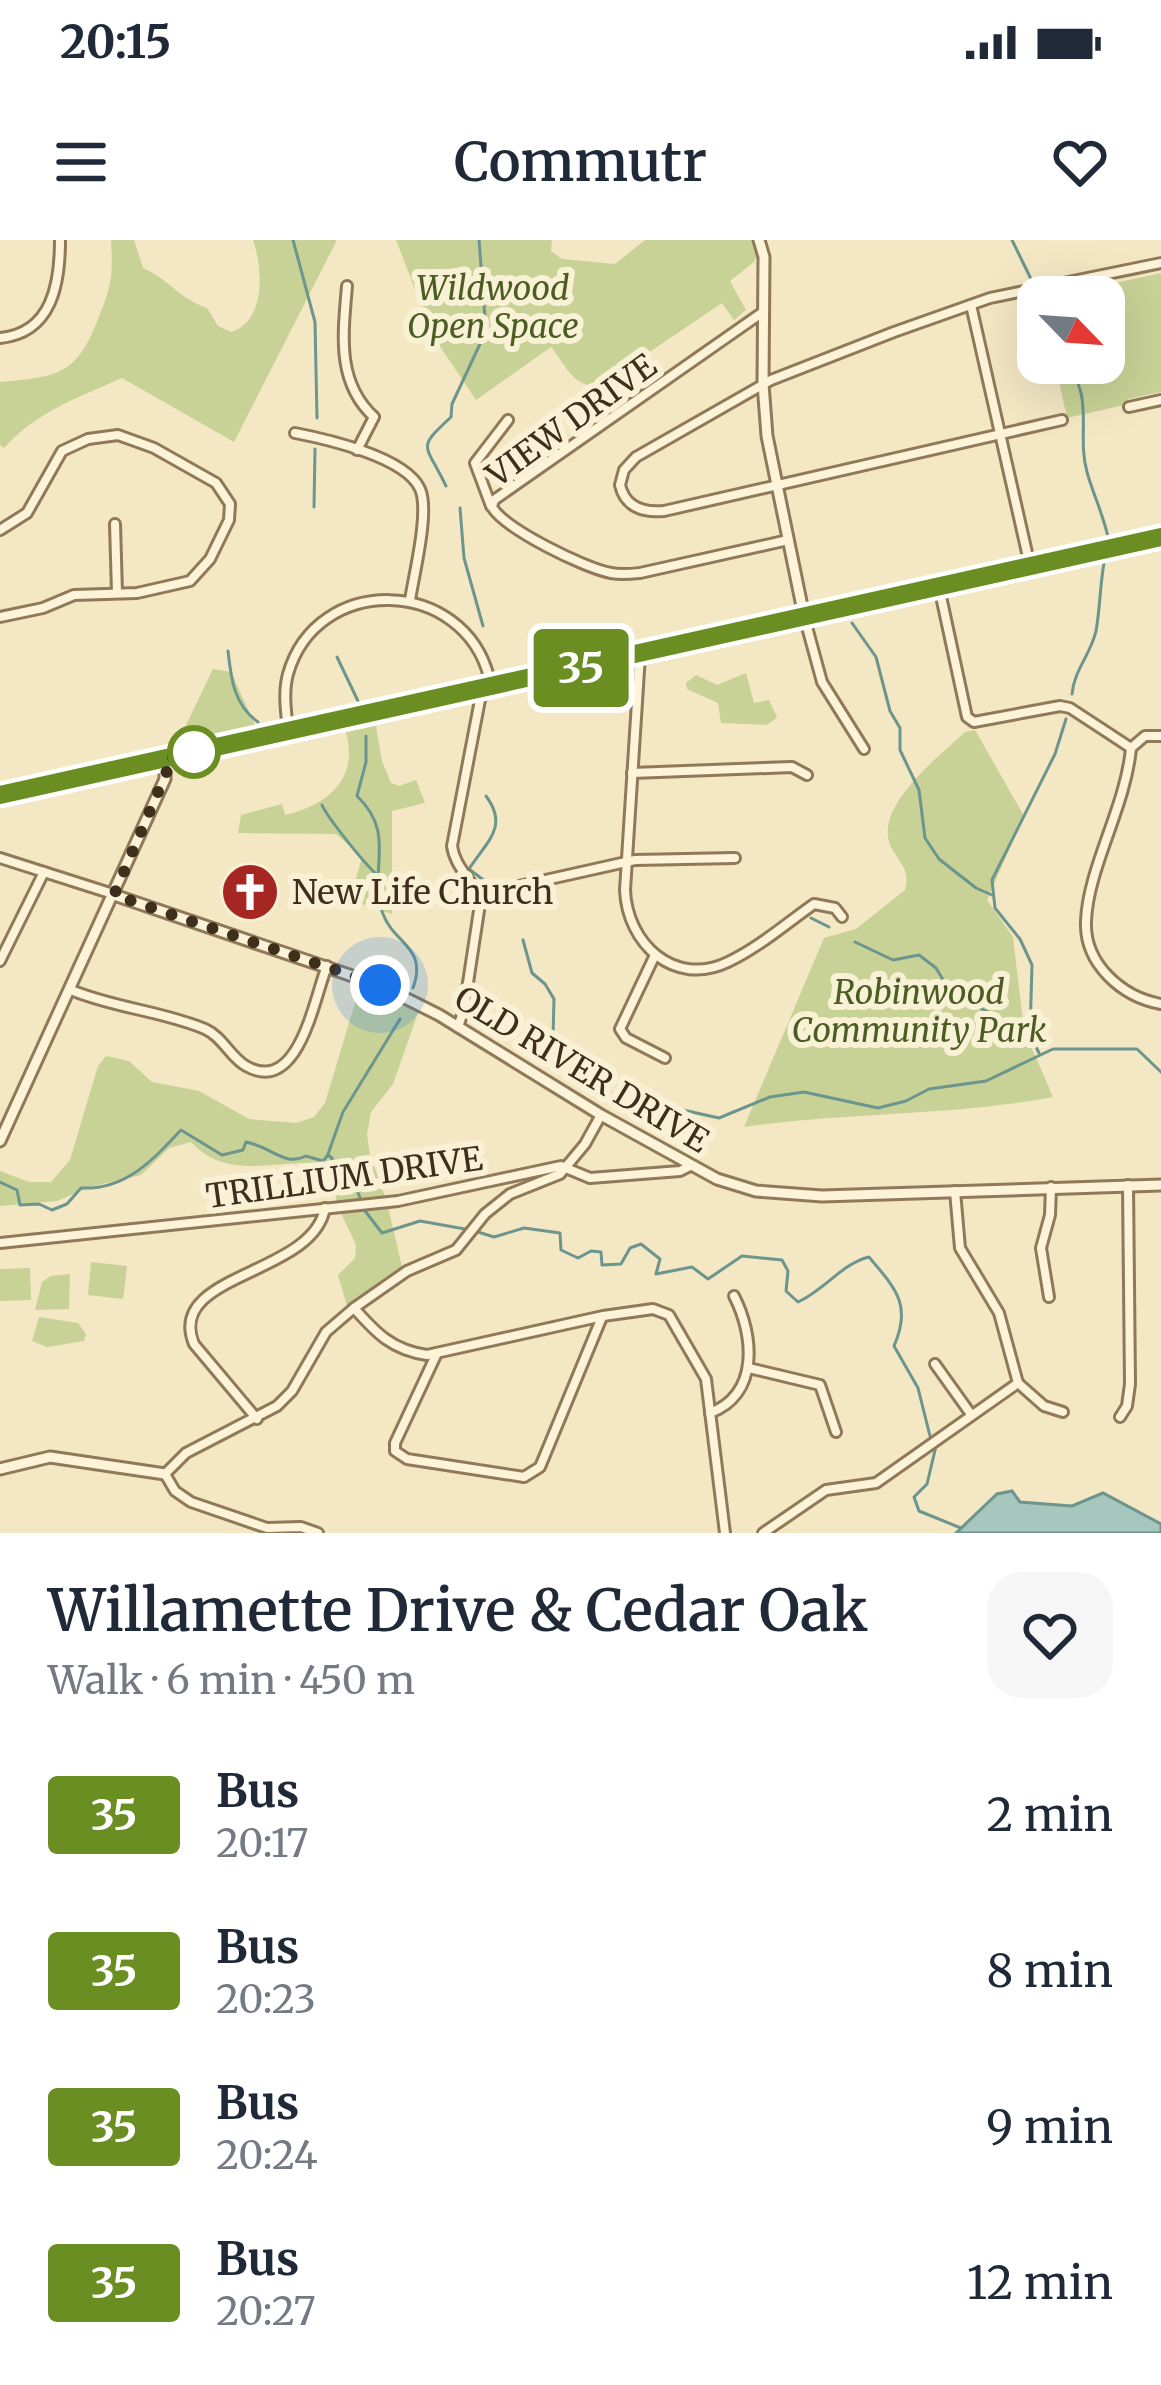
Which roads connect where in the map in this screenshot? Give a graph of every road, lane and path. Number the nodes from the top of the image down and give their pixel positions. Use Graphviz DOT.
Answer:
graph roads {
  1 [pos="61,240"];
  2 [pos="759,240"];
  3 [pos="1161,263"];
  4 [pos="347,286"];
  5 [pos="971,304"];
  6 [pos="763,312"];
  7 [pos="0,338"];
  8 [pos="763,384"];
  9 [pos="1161,400"];
  10 [pos="1129,407"];
  11 [pos="508,420"];
  12 [pos="1062,420"];
  13 [pos="295,433"];
  14 [pos="1002,435"];
  15 [pos="357,450"];
  16 [pos="776,485"];
  17 [pos="492,508"];
  18 [pos="116,524"];
  19 [pos="0,530"];
  20 [pos="1161,537"];
  21 [pos="788,540"];
  22 [pos="1030,567"];
  23 [pos="940,586"];
  24 [pos="117,593"];
  25 [pos="410,600"];
  26 [pos="805,616"];
  27 [pos="0,617"];
  28 [pos="640,655"];
  29 [pos="484,689"];
  30 [pos="288,730"];
  31 [pos="1161,736"];
  32 [pos="1131,748"];
  33 [pos="864,749"];
  34 [pos="165,759"];
  35 [pos="632,773"];
  36 [pos="807,775"];
  37 [pos="0,795"];
  38 [pos="0,858"];
  39 [pos="735,858"];
  40 [pos="627,862"];
  41 [pos="44,872"];
  42 [pos="114,895"];
  43 [pos="478,895"];
  44 [pos="842,916"];
  45 [pos="655,955"];
  46 [pos="0,961"];
  47 [pos="328,965"];
  48 [pos="71,990"];
  49 [pos="1161,1004"];
  50 [pos="458,1027"];
  51 [pos="665,1058"];
  52 [pos="601,1114"];
  53 [pos="0,1141"];
  54 [pos="690,1166"];
  55 [pos="566,1168"];
  56 [pos="1128,1185"];
  57 [pos="1161,1186"];
  58 [pos="1051,1187"];
  59 [pos="955,1191"];
  60 [pos="326,1208"];
  61 [pos="0,1244"];
  62 [pos="734,1296"];
  63 [pos="1049,1297"];
  64 [pos="354,1308"];
  65 [pos="603,1316"];
  66 [pos="437,1353"];
  67 [pos="935,1364"];
  68 [pos="749,1368"];
  69 [pos="1018,1383"];
  70 [pos="1063,1412"];
  71 [pos="710,1413"];
  72 [pos="970,1413"];
  73 [pos="1120,1417"];
  74 [pos="257,1419"];
  75 [pos="836,1432"];
  76 [pos="0,1468"];
  77 [pos="165,1474"];
  78 [pos="318,1533"];
  79 [pos="725,1533"];
  80 [pos="764,1533"];
  1 -- 7 [label="street"];
  2 -- 6 [label="street"];
  3 -- 5 [label="street"];
  4 -- 15 [label="street"];
  5 -- 8 [label="street"];
  5 -- 14 [label="street"];
  6 -- 8 [label="street"];
  6 -- 17 [label="street, VIEW DRIVE"];
  8 -- 16 [label="street"];
  8 -- 16 [label="street"];
  9 -- 10 [label="street"];
  11 -- 17 [label="street"];
  12 -- 14 [label="street"];
  13 -- 15 [label="street"];
  14 -- 16 [label="street"];
  14 -- 22 [label="street"];
  15 -- 25 [label="street"];
  16 -- 21 [label="street"];
  17 -- 21 [label="street, VIEW DRIVE"];
  18 -- 24 [label="street"];
  19 -- 24 [label="street"];
  20 -- 22 [label="main road"];
  21 -- 26 [label="street"];
  22 -- 23 [label="main road"];
  23 -- 26 [label="main road"];
  23 -- 32 [label="street"];
  24 -- 27 [label="street"];
  25 -- 29 [label="street"];
  25 -- 30 [label="street"];
  26 -- 28 [label="main road"];
  26 -- 33 [label="street"];
  28 -- 29 [label="main road"];
  28 -- 35 [label="street"];
  29 -- 30 [label="main road"];
  29 -- 43 [label="street"];
  30 -- 34 [label="main road"];
  31 -- 32 [label="street"];
  32 -- 49 [label="street"];
  34 -- 37 [label="main road"];
  34 -- 42 [label="street"];
  35 -- 36 [label="street"];
  35 -- 40 [label="street"];
  38 -- 41 [label="street, OLD RIVER DRIVE"];
  39 -- 40 [label="street"];
  40 -- 43 [label="street"];
  40 -- 45 [label="street"];
  41 -- 42 [label="street, OLD RIVER DRIVE"];
  41 -- 46 [label="street"];
  42 -- 47 [label="street, OLD RIVER DRIVE"];
  42 -- 48 [label="street"];
  43 -- 50 [label="street"];
  44 -- 45 [label="street"];
  45 -- 51 [label="street"];
  47 -- 48 [label="street"];
  47 -- 50 [label="street, OLD RIVER DRIVE"];
  48 -- 53 [label="street"];
  50 -- 52 [label="street, OLD RIVER DRIVE"];
  52 -- 54 [label="street, OLD RIVER DRIVE"];
  52 -- 55 [label="street"];
  54 -- 55 [label="street, TRILLIUM DRIVE"];
  54 -- 59 [label="street, OLD RIVER DRIVE"];
  55 -- 60 [label="street, TRILLIUM DRIVE"];
  55 -- 64 [label="street"];
  56 -- 57 [label="street, OLD RIVER DRIVE"];
  56 -- 58 [label="street, OLD RIVER DRIVE"];
  56 -- 73 [label="street"];
  58 -- 59 [label="street, OLD RIVER DRIVE"];
  58 -- 63 [label="street"];
  59 -- 69 [label="street"];
  60 -- 61 [label="street, TRILLIUM DRIVE"];
  60 -- 74 [label="street"];
  62 -- 68 [label="street"];
  64 -- 66 [label="street"];
  64 -- 74 [label="street"];
  65 -- 66 [label="street"];
  65 -- 66 [label="street"];
  65 -- 71 [label="street"];
  67 -- 72 [label="street"];
  68 -- 71 [label="street"];
  68 -- 75 [label="street"];
  69 -- 70 [label="street"];
  69 -- 72 [label="street"];
  71 -- 79 [label="street"];
  72 -- 80 [label="street"];
  74 -- 77 [label="street"];
  76 -- 77 [label="street"];
  77 -- 78 [label="street"];
}
